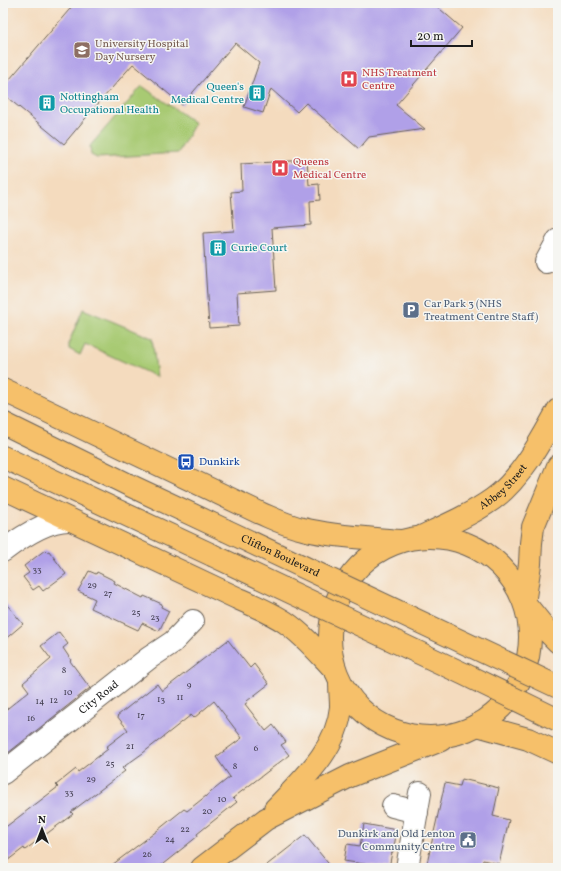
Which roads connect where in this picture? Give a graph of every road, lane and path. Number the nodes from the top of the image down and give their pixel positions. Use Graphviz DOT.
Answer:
graph roads {
  1 [pos="558,240"];
  2 [pos="546,262"];
  3 [pos="3,390"];
  4 [pos="558,410"];
  5 [pos="3,423"];
  6 [pos="3,457"];
  7 [pos="558,466"];
  8 [pos="3,488"];
  9 [pos="69,520"];
  10 [pos="422,537"];
  11 [pos="400,541"];
  12 [pos="3,551"];
  13 [pos="526,601"];
  14 [pos="193,621"];
  15 [pos="558,642"];
  16 [pos="337,676"];
  17 [pos="558,687"];
  18 [pos="558,720"];
  19 [pos="477,725"];
  20 [pos="452,736"];
  21 [pos="558,753"];
  22 [pos="3,773"];
  23 [pos="393,806"];
  24 [pos="266,819"];
  25 [pos="202,868"];
  26 [pos="408,868"];
  1 -- 2 [label="street"];
  3 -- 11 [label="main road"];
  4 -- 10 [label="main road, Abbey Street"];
  5 -- 17 [label="main road, Clifton Boulevard, bridge"];
  6 -- 18 [label="main road, bridge"];
  7 -- 13 [label="main road"];
  8 -- 9 [label="main road"];
  9 -- 12 [label="street"];
  9 -- 16 [label="main road"];
  10 -- 11 [label="main road"];
  10 -- 13 [label="main road"];
  11 -- 16 [label="main road"];
  13 -- 15 [label="main road"];
  13 -- 19 [label="main road"];
  14 -- 22 [label="street, City Road"];
  16 -- 20 [label="main road"];
  16 -- 24 [label="main road"];
  19 -- 20 [label="main road"];
  19 -- 21 [label="main road"];
  20 -- 24 [label="main road"];
  23 -- 26 [label="street"];
  24 -- 25 [label="main road"];
}
